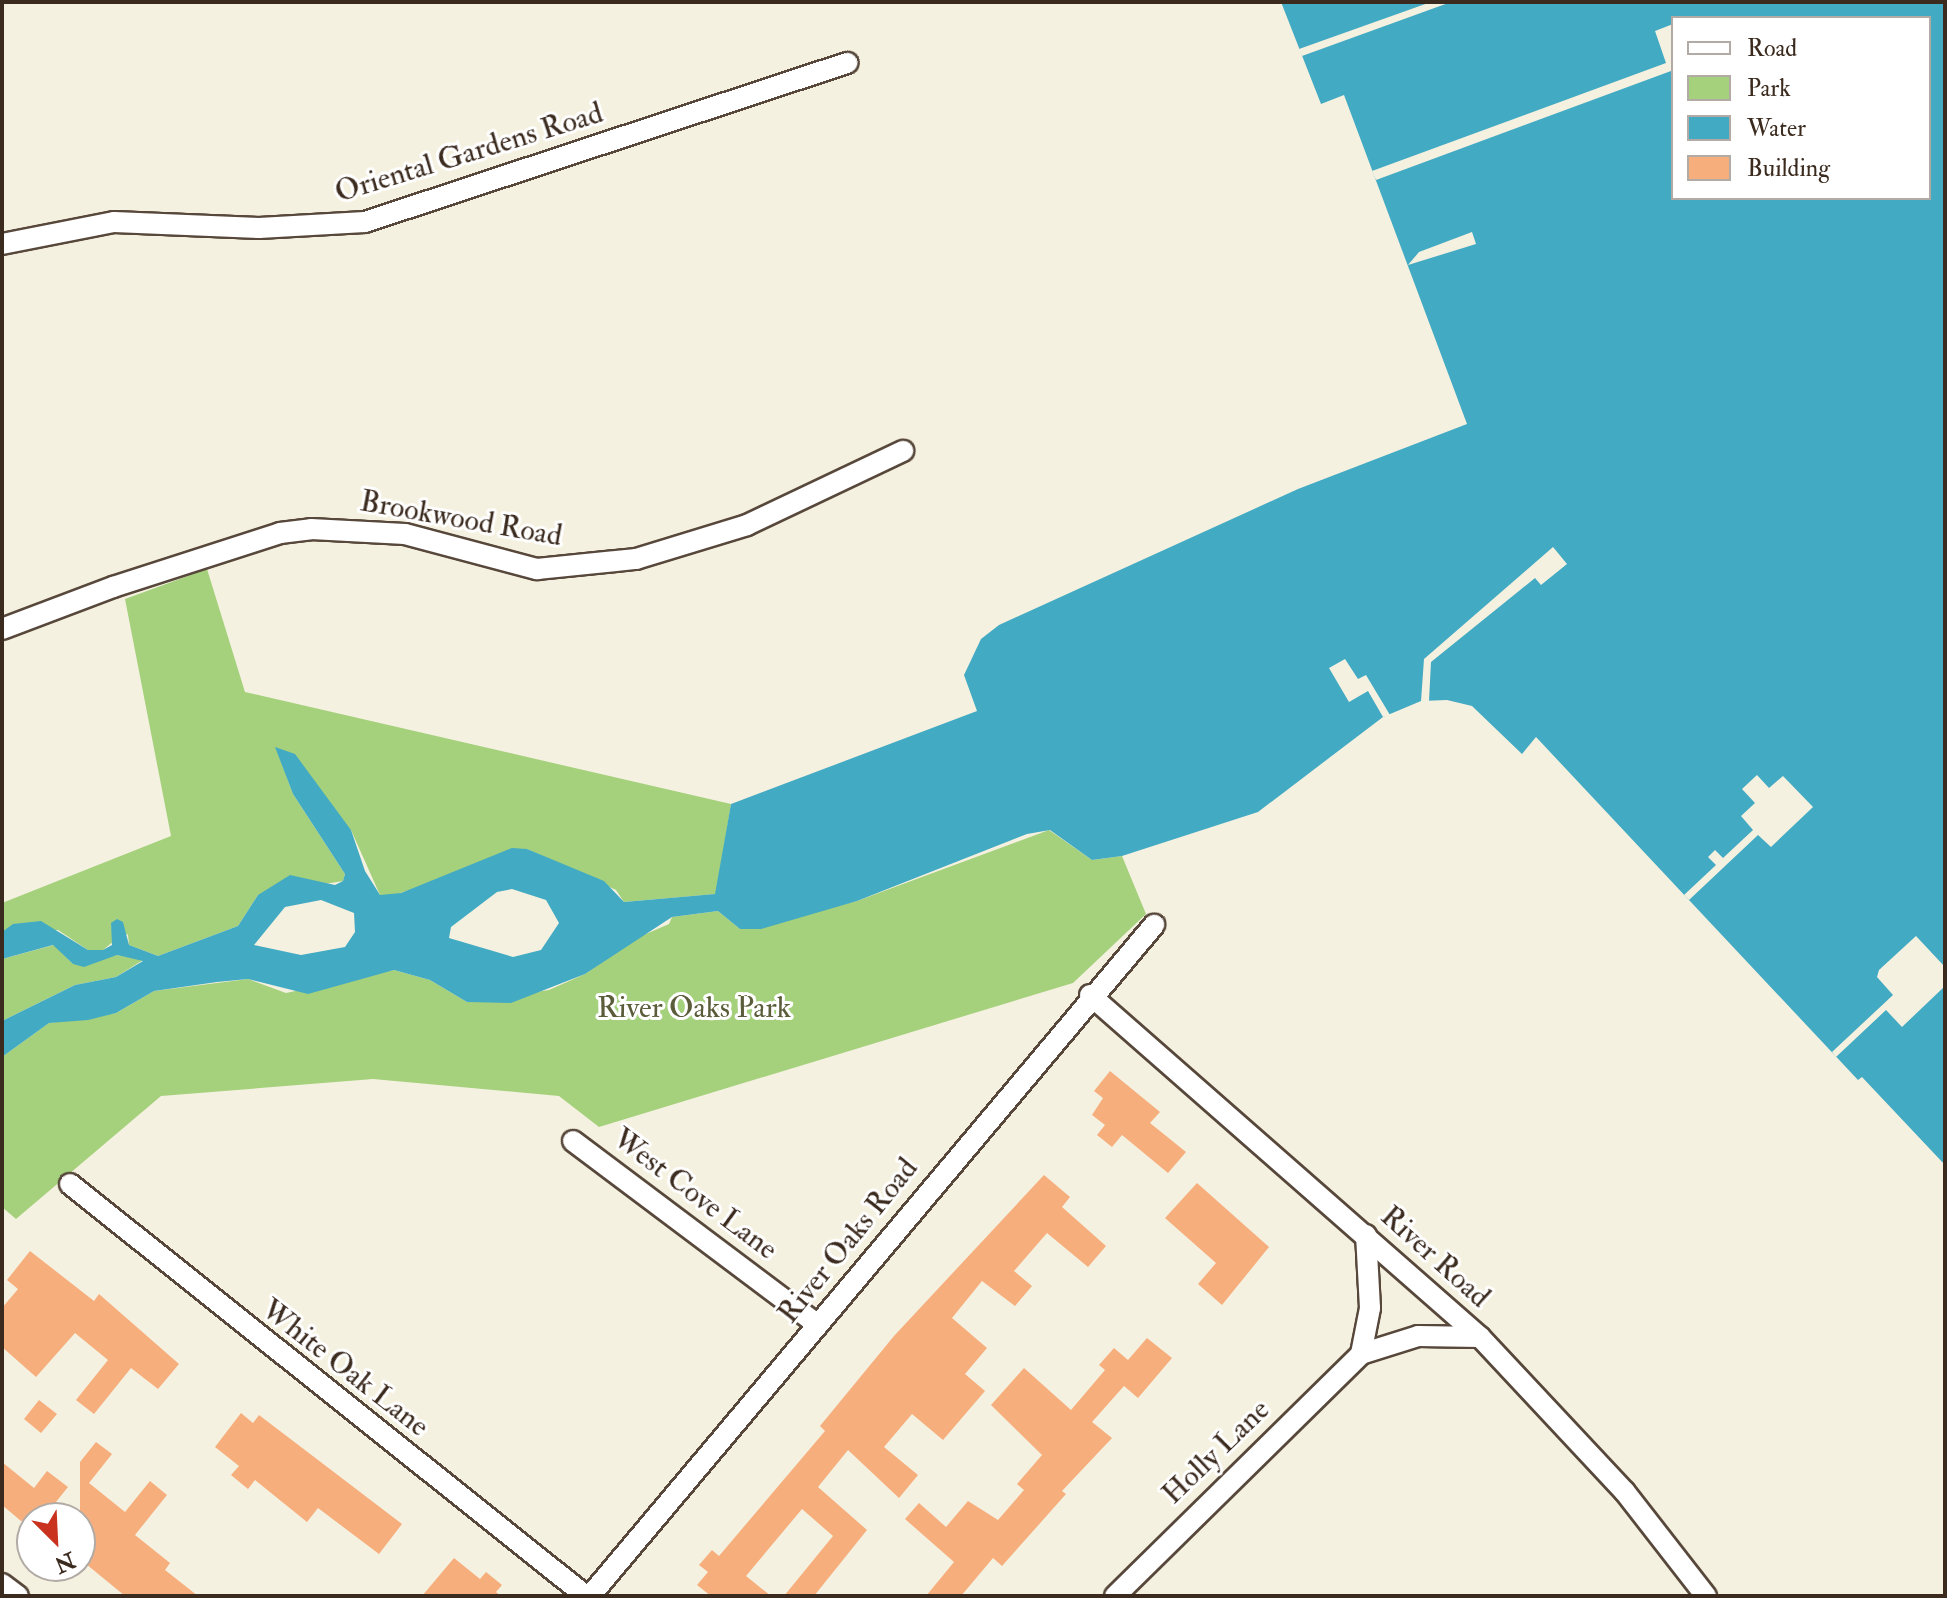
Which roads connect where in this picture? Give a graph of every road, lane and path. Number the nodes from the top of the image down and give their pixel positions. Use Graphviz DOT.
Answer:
graph roads {
  1 [pos="847,63"];
  2 [pos="2,244"];
  3 [pos="903,451"];
  4 [pos="2,629"];
  5 [pos="1154,925"];
  6 [pos="1090,995"];
  7 [pos="573,1141"];
  8 [pos="70,1184"];
  9 [pos="1366,1235"];
  10 [pos="818,1325"];
  11 [pos="1480,1337"];
  12 [pos="1361,1354"];
  13 [pos="2,1584"];
  14 [pos="18,1596"];
  15 [pos="588,1596"];
  16 [pos="1115,1596"];
  17 [pos="1706,1596"];
  1 -- 2 [label="street, Oriental Gardens Road"];
  3 -- 4 [label="street, Brookwood Road"];
  5 -- 6 [label="street, River Oaks Road"];
  6 -- 9 [label="street, River Road"];
  6 -- 10 [label="street, River Oaks Road"];
  7 -- 10 [label="street, West Cove Lane"];
  8 -- 15 [label="street, White Oak Lane"];
  9 -- 11 [label="street, River Road"];
  9 -- 12 [label="street"];
  10 -- 15 [label="street, River Oaks Road"];
  11 -- 12 [label="street, Holly Lane"];
  11 -- 17 [label="street, River Road"];
  12 -- 16 [label="street, Holly Lane"];
  13 -- 14 [label="street"];
}
